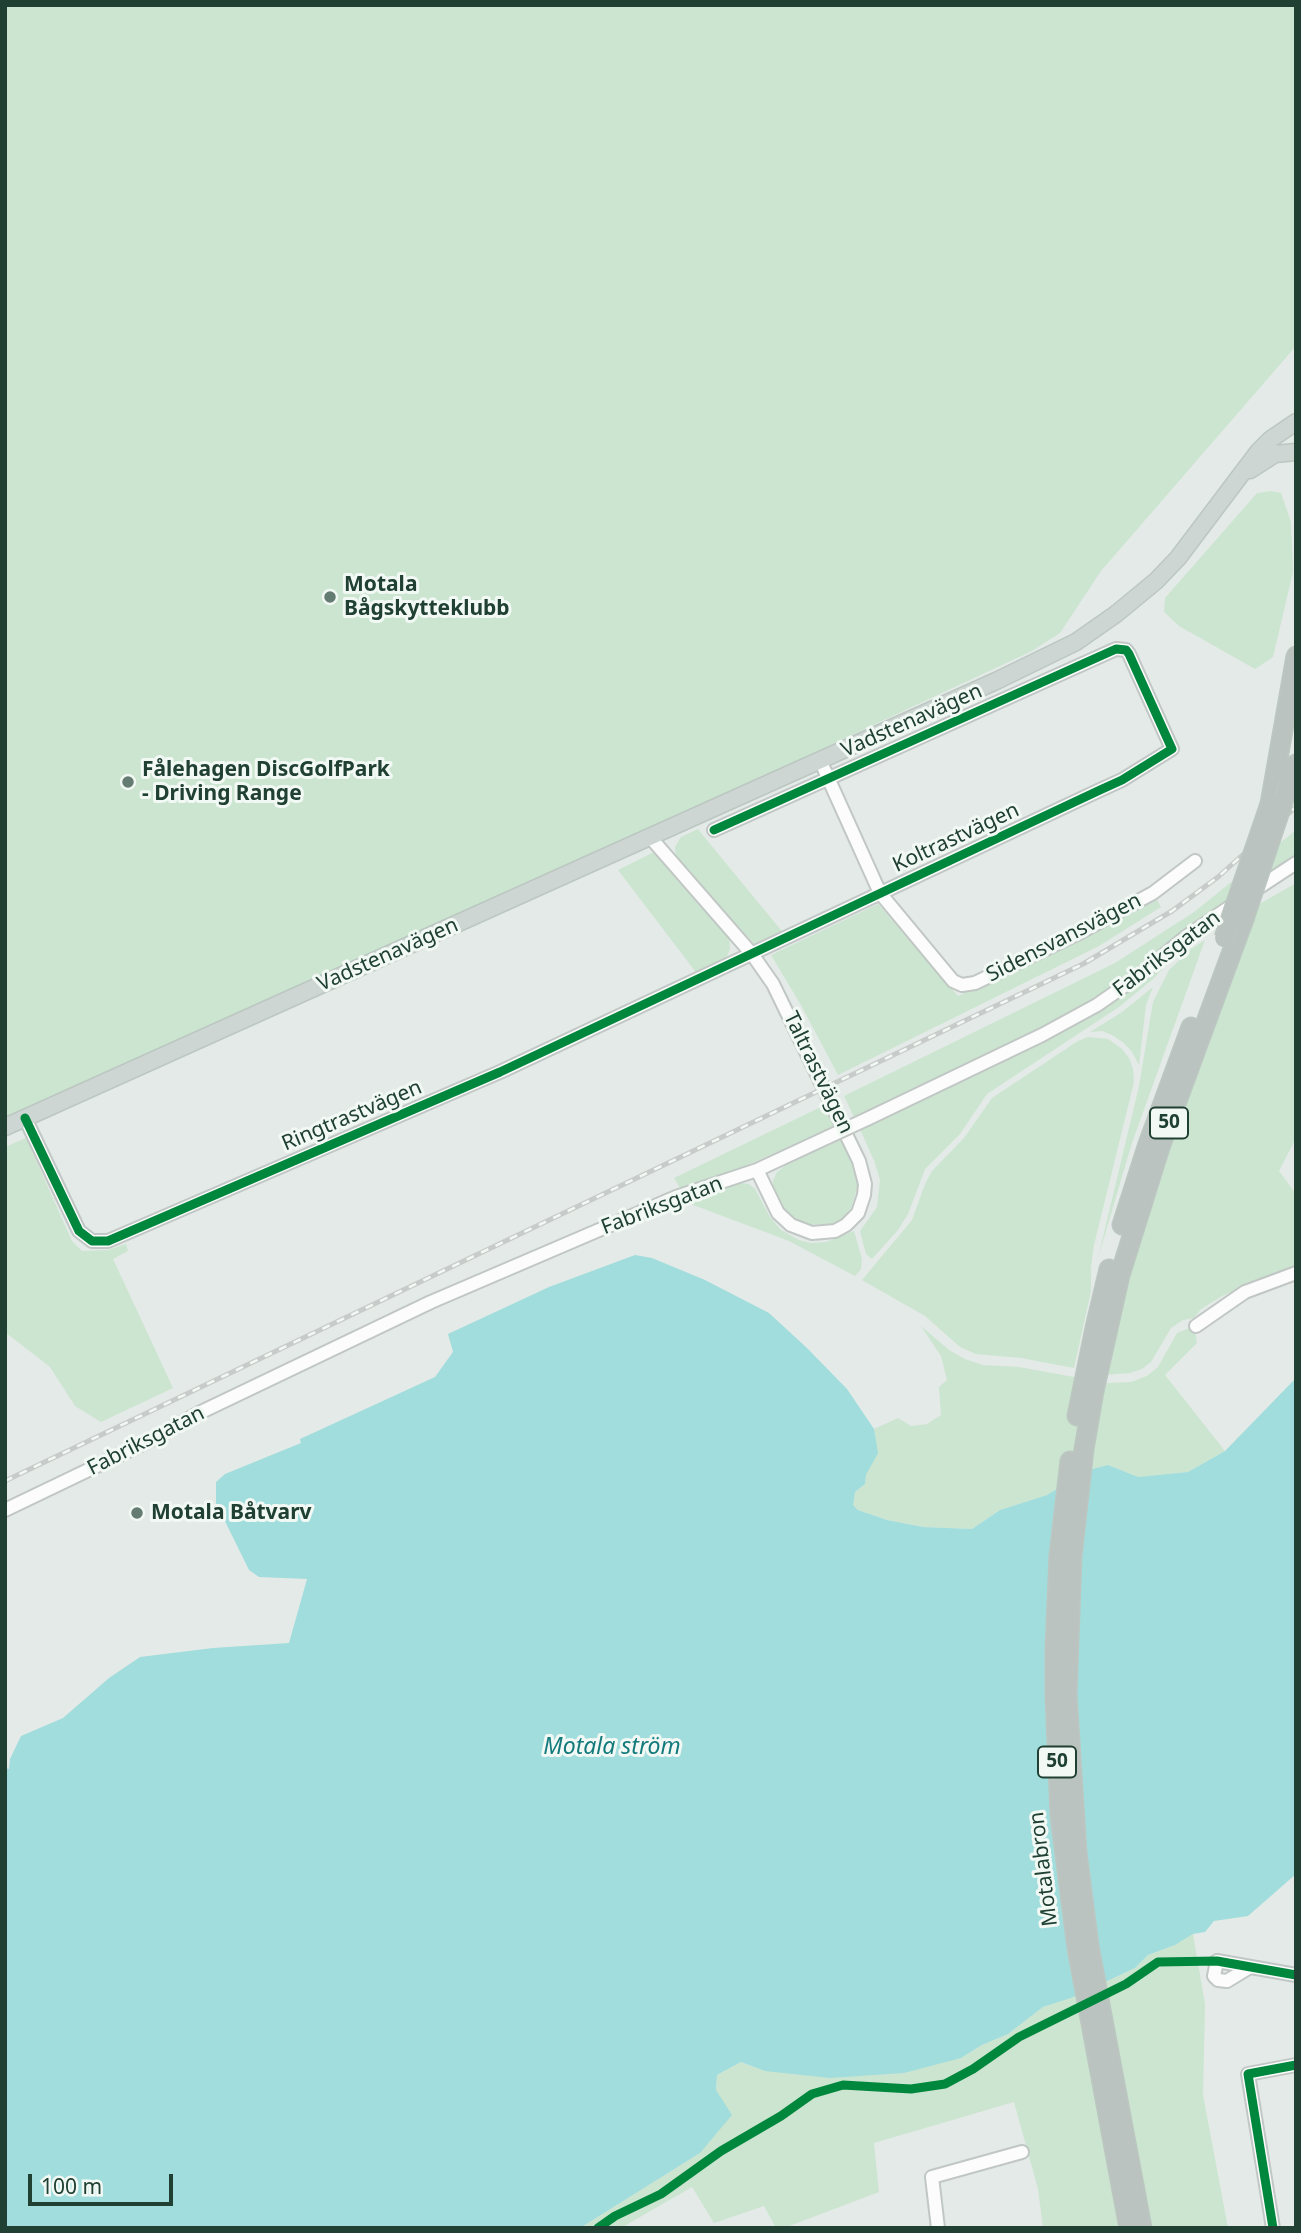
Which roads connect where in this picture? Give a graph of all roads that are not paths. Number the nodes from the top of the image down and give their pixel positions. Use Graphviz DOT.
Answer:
graph roads {
  1 [pos="1296,422"];
  2 [pos="1296,450"];
  3 [pos="1240,478"];
  4 [pos="1296,656"];
  5 [pos="1296,722"];
  6 [pos="1171,749"];
  7 [pos="820,760"];
  8 [pos="1296,764"];
  9 [pos="828,778"];
  10 [pos="1270,804"];
  11 [pos="714,830"];
  12 [pos="650,837"];
  13 [pos="1195,861"];
  14 [pos="1296,863"];
  15 [pos="880,893"];
  16 [pos="752,954"];
  17 [pos="25,1118"];
  18 [pos="5,1128"];
  19 [pos="757,1170"];
  20 [pos="1296,1272"];
  21 [pos="1196,1326"];
  22 [pos="1101,1329"];
  23 [pos="5,1510"];
  24 [pos="1250,1967"];
  25 [pos="1296,1975"];
  26 [pos="1296,2065"];
  27 [pos="1022,2152"];
  28 [pos="1129,2192"];
  29 [pos="938,2228"];
  30 [pos="1129,2228"];
  31 [pos="1142,2228"];
  32 [pos="1273,2228"];
  1 -- 2 [label="main road, Vadstenavägen"];
  1 -- 3 [label="main road, Vadstenavägen"];
  2 -- 3 [label="main road, Vadstenavägen"];
  3 -- 7 [label="main road, Vadstenavägen"];
  4 -- 10 [label="highway, 50"];
  5 -- 10 [label="highway, 50"];
  6 -- 9 [label="street, Vadstenavägen"];
  6 -- 15 [label="street, Koltrastvägen"];
  7 -- 9 [label="street, Sidensvansvägen"];
  7 -- 12 [label="main road, Vadstenavägen"];
  8 -- 22 [label="highway, 50, bridge"];
  9 -- 11 [label="street, Vadstenavägen"];
  9 -- 15 [label="street, Sidensvansvägen"];
  10 -- 22 [label="highway, 50, bridge"];
  12 -- 16 [label="street, Taltrastvägen"];
  12 -- 17 [label="main road, Vadstenavägen"];
  13 -- 15 [label="street, Sidensvansvägen"];
  14 -- 19 [label="street, Fabriksgatan, bridge"];
  15 -- 16 [label="street, Koltrastvägen"];
  16 -- 17 [label="street, Ringtrastvägen"];
  16 -- 19 [label="street, Taltrastvägen"];
  17 -- 18 [label="main road, Vadstenavägen"];
  19 -- 23 [label="street, Fabriksgatan"];
  20 -- 21 [label="street"];
  22 -- 28 [label="highway, Motalabron / 50"];
  24 -- 25 [label="street"];
  26 -- 32 [label="street"];
  27 -- 29 [label="street"];
  28 -- 30 [label="highway, 50"];
  28 -- 31 [label="highway, 50"];
}
